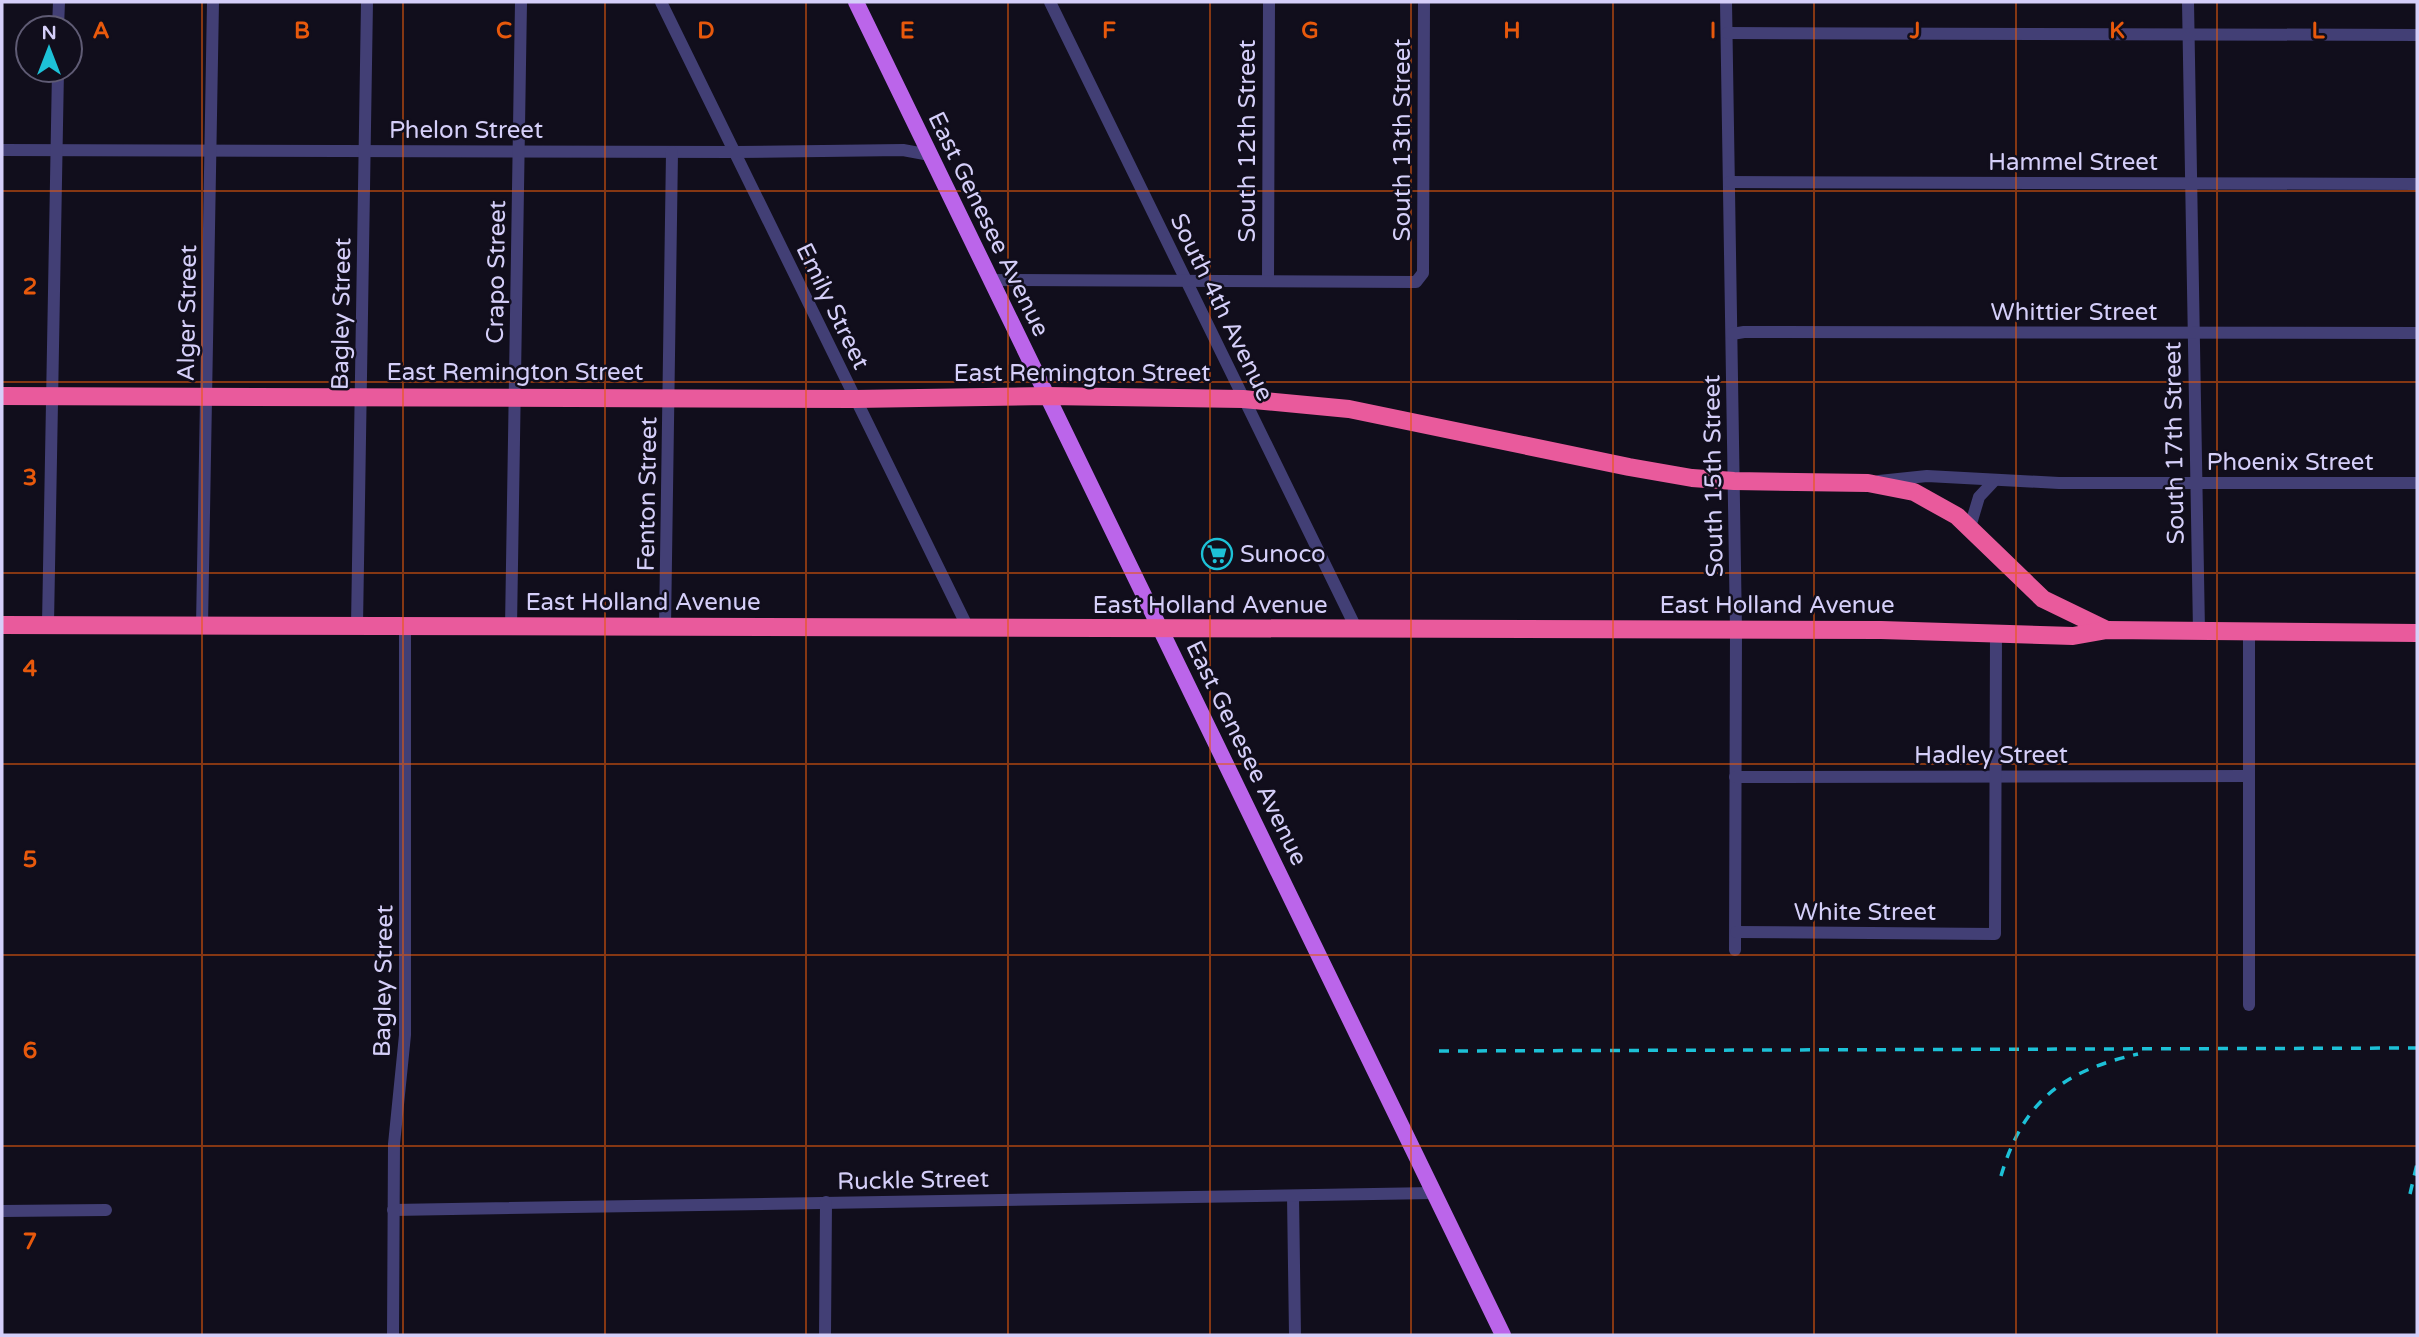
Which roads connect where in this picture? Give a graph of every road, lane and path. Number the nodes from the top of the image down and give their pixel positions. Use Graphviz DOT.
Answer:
graph roads {
  1 [pos="213,2"];
  2 [pos="367,2"];
  3 [pos="521,2"];
  4 [pos="661,2"];
  5 [pos="856,2"];
  6 [pos="1050,2"];
  7 [pos="1269,2"];
  8 [pos="1424,2"];
  9 [pos="1727,2"];
  10 [pos="2188,2"];
  11 [pos="1727,33"];
  12 [pos="2189,34"];
  13 [pos="2417,35"];
  14 [pos="58,84"];
  15 [pos="2,150"];
  16 [pos="56,150"];
  17 [pos="210,151"];
  18 [pos="364,151"];
  19 [pos="518,151"];
  20 [pos="672,152"];
  21 [pos="735,152"];
  22 [pos="930,155"];
  23 [pos="1729,182"];
  24 [pos="2190,183"];
  25 [pos="2417,184"];
  26 [pos="1184,279"];
  27 [pos="1268,279"];
  28 [pos="991,280"];
  29 [pos="2193,333"];
  30 [pos="2417,333"];
  31 [pos="1732,334"];
  32 [pos="2,396"];
  33 [pos="52,396"];
  34 [pos="206,396"];
  35 [pos="361,396"];
  36 [pos="1048,396"];
  37 [pos="515,397"];
  38 [pos="670,397"];
  39 [pos="854,399"];
  40 [pos="1243,399"];
  41 [pos="1734,481"];
  42 [pos="1994,481"];
  43 [pos="1868,483"];
  44 [pos="2195,483"];
  45 [pos="2417,483"];
  46 [pos="1970,527"];
  47 [pos="48,624"];
  48 [pos="2,625"];
  49 [pos="202,626"];
  50 [pos="357,626"];
  51 [pos="405,626"];
  52 [pos="666,626"];
  53 [pos="511,627"];
  54 [pos="968,628"];
  55 [pos="1162,628"];
  56 [pos="1357,630"];
  57 [pos="1736,630"];
  58 [pos="2107,630"];
  59 [pos="2199,631"];
  60 [pos="2249,632"];
  61 [pos="2417,632"];
  62 [pos="1996,634"];
  63 [pos="1994,776"];
  64 [pos="2248,776"];
  65 [pos="1735,777"];
  66 [pos="1736,932"];
  67 [pos="1735,950"];
  68 [pos="2249,1005"];
  69 [pos="1433,1193"];
  70 [pos="1293,1196"];
  71 [pos="826,1202"];
  72 [pos="106,1210"];
  73 [pos="393,1210"];
  74 [pos="2,1211"];
  75 [pos="393,1335"];
  76 [pos="825,1335"];
  77 [pos="1295,1335"];
  78 [pos="1503,1335"];
  1 -- 17 [label="street, Alger Street"];
  2 -- 18 [label="street, Bagley Street"];
  3 -- 19 [label="street, Crapo Street"];
  4 -- 21 [label="street, Emily Street"];
  5 -- 22 [label="main road, East Genesee Avenue"];
  6 -- 26 [label="street, South 4th Avenue"];
  7 -- 27 [label="street, South 12th Street"];
  8 -- 27 [label="street, South 13th Street"];
  9 -- 11 [label="street, South 15th Street"];
  10 -- 12 [label="street, South 17th Street"];
  11 -- 12 [label="street"];
  11 -- 23 [label="street, South 15th Street"];
  12 -- 13 [label="street"];
  12 -- 24 [label="street, South 17th Street"];
  14 -- 16 [label="street"];
  15 -- 16 [label="street, Phelon Street"];
  16 -- 17 [label="street, Phelon Street"];
  16 -- 33 [label="street"];
  17 -- 18 [label="street, Phelon Street"];
  17 -- 34 [label="street, Alger Street"];
  18 -- 19 [label="street, Phelon Street"];
  18 -- 35 [label="street, Bagley Street"];
  19 -- 20 [label="street, Phelon Street"];
  19 -- 37 [label="street, Crapo Street"];
  20 -- 21 [label="street, Phelon Street"];
  20 -- 38 [label="street, Fenton Street"];
  21 -- 22 [label="street, Phelon Street"];
  21 -- 39 [label="street, Emily Street"];
  22 -- 28 [label="main road, East Genesee Avenue"];
  23 -- 24 [label="street, Hammel Street"];
  23 -- 31 [label="street, South 15th Street"];
  24 -- 25 [label="street, Hammel Street"];
  24 -- 29 [label="street, South 17th Street"];
  26 -- 27 [label="street"];
  26 -- 28 [label="street"];
  26 -- 40 [label="street, South 4th Avenue"];
  28 -- 36 [label="main road, East Genesee Avenue"];
  29 -- 30 [label="street, Whittier Street"];
  29 -- 31 [label="street, Whittier Street"];
  29 -- 44 [label="street, South 17th Street"];
  31 -- 41 [label="street, South 15th Street"];
  32 -- 33 [label="highway, East Remington Street"];
  33 -- 34 [label="highway, East Remington Street"];
  33 -- 47 [label="street"];
  34 -- 35 [label="highway, East Remington Street"];
  34 -- 49 [label="street, Alger Street"];
  35 -- 37 [label="highway, East Remington Street"];
  35 -- 50 [label="street, Bagley Street"];
  36 -- 39 [label="highway, East Remington Street"];
  36 -- 40 [label="highway, East Remington Street"];
  36 -- 55 [label="main road, East Genesee Avenue"];
  37 -- 38 [label="highway, East Remington Street"];
  37 -- 53 [label="street, Crapo Street"];
  38 -- 39 [label="highway, East Remington Street"];
  38 -- 52 [label="street, Fenton Street"];
  39 -- 54 [label="street, Emily Street"];
  40 -- 41 [label="highway, East Remington Street"];
  40 -- 56 [label="street, South 4th Avenue"];
  41 -- 43 [label="highway, East Remington Street"];
  41 -- 57 [label="street, South 15th Street"];
  42 -- 43 [label="street, Phoenix Street"];
  42 -- 44 [label="street, Phoenix Street"];
  42 -- 46 [label="street"];
  43 -- 46 [label="highway, East Remington Street"];
  44 -- 45 [label="street, Phoenix Street"];
  44 -- 59 [label="street, South 17th Street"];
  46 -- 58 [label="highway, East Remington Street"];
  47 -- 48 [label="highway, East Holland Avenue"];
  47 -- 49 [label="highway, East Holland Avenue"];
  49 -- 50 [label="highway, East Holland Avenue"];
  50 -- 51 [label="highway, East Holland Avenue"];
  51 -- 53 [label="highway, East Holland Avenue"];
  51 -- 73 [label="street, Bagley Street"];
  52 -- 53 [label="highway, East Holland Avenue"];
  52 -- 54 [label="highway, East Holland Avenue"];
  54 -- 55 [label="highway, East Holland Avenue"];
  55 -- 56 [label="highway, East Holland Avenue"];
  55 -- 69 [label="main road, East Genesee Avenue"];
  56 -- 57 [label="highway, East Holland Avenue"];
  57 -- 62 [label="highway, East Holland Avenue"];
  57 -- 65 [label="street, South 15th Street"];
  58 -- 59 [label="highway, East Holland Avenue"];
  58 -- 62 [label="highway, East Holland Avenue"];
  59 -- 60 [label="highway, East Holland Avenue"];
  60 -- 61 [label="highway, East Holland Avenue"];
  60 -- 64 [label="street"];
  62 -- 63 [label="street"];
  63 -- 64 [label="street, Hadley Street"];
  63 -- 65 [label="street, Hadley Street"];
  63 -- 66 [label="street, White Street"];
  64 -- 68 [label="street"];
  65 -- 66 [label="street, South 15th Street"];
  66 -- 67 [label="street, South 15th Street"];
  69 -- 70 [label="street, Ruckle Street"];
  69 -- 78 [label="main road, East Genesee Avenue"];
  70 -- 71 [label="street, Ruckle Street"];
  70 -- 77 [label="street"];
  71 -- 73 [label="street, Ruckle Street"];
  71 -- 76 [label="street"];
  72 -- 74 [label="street"];
  73 -- 75 [label="street, Bagley Street"];
}
